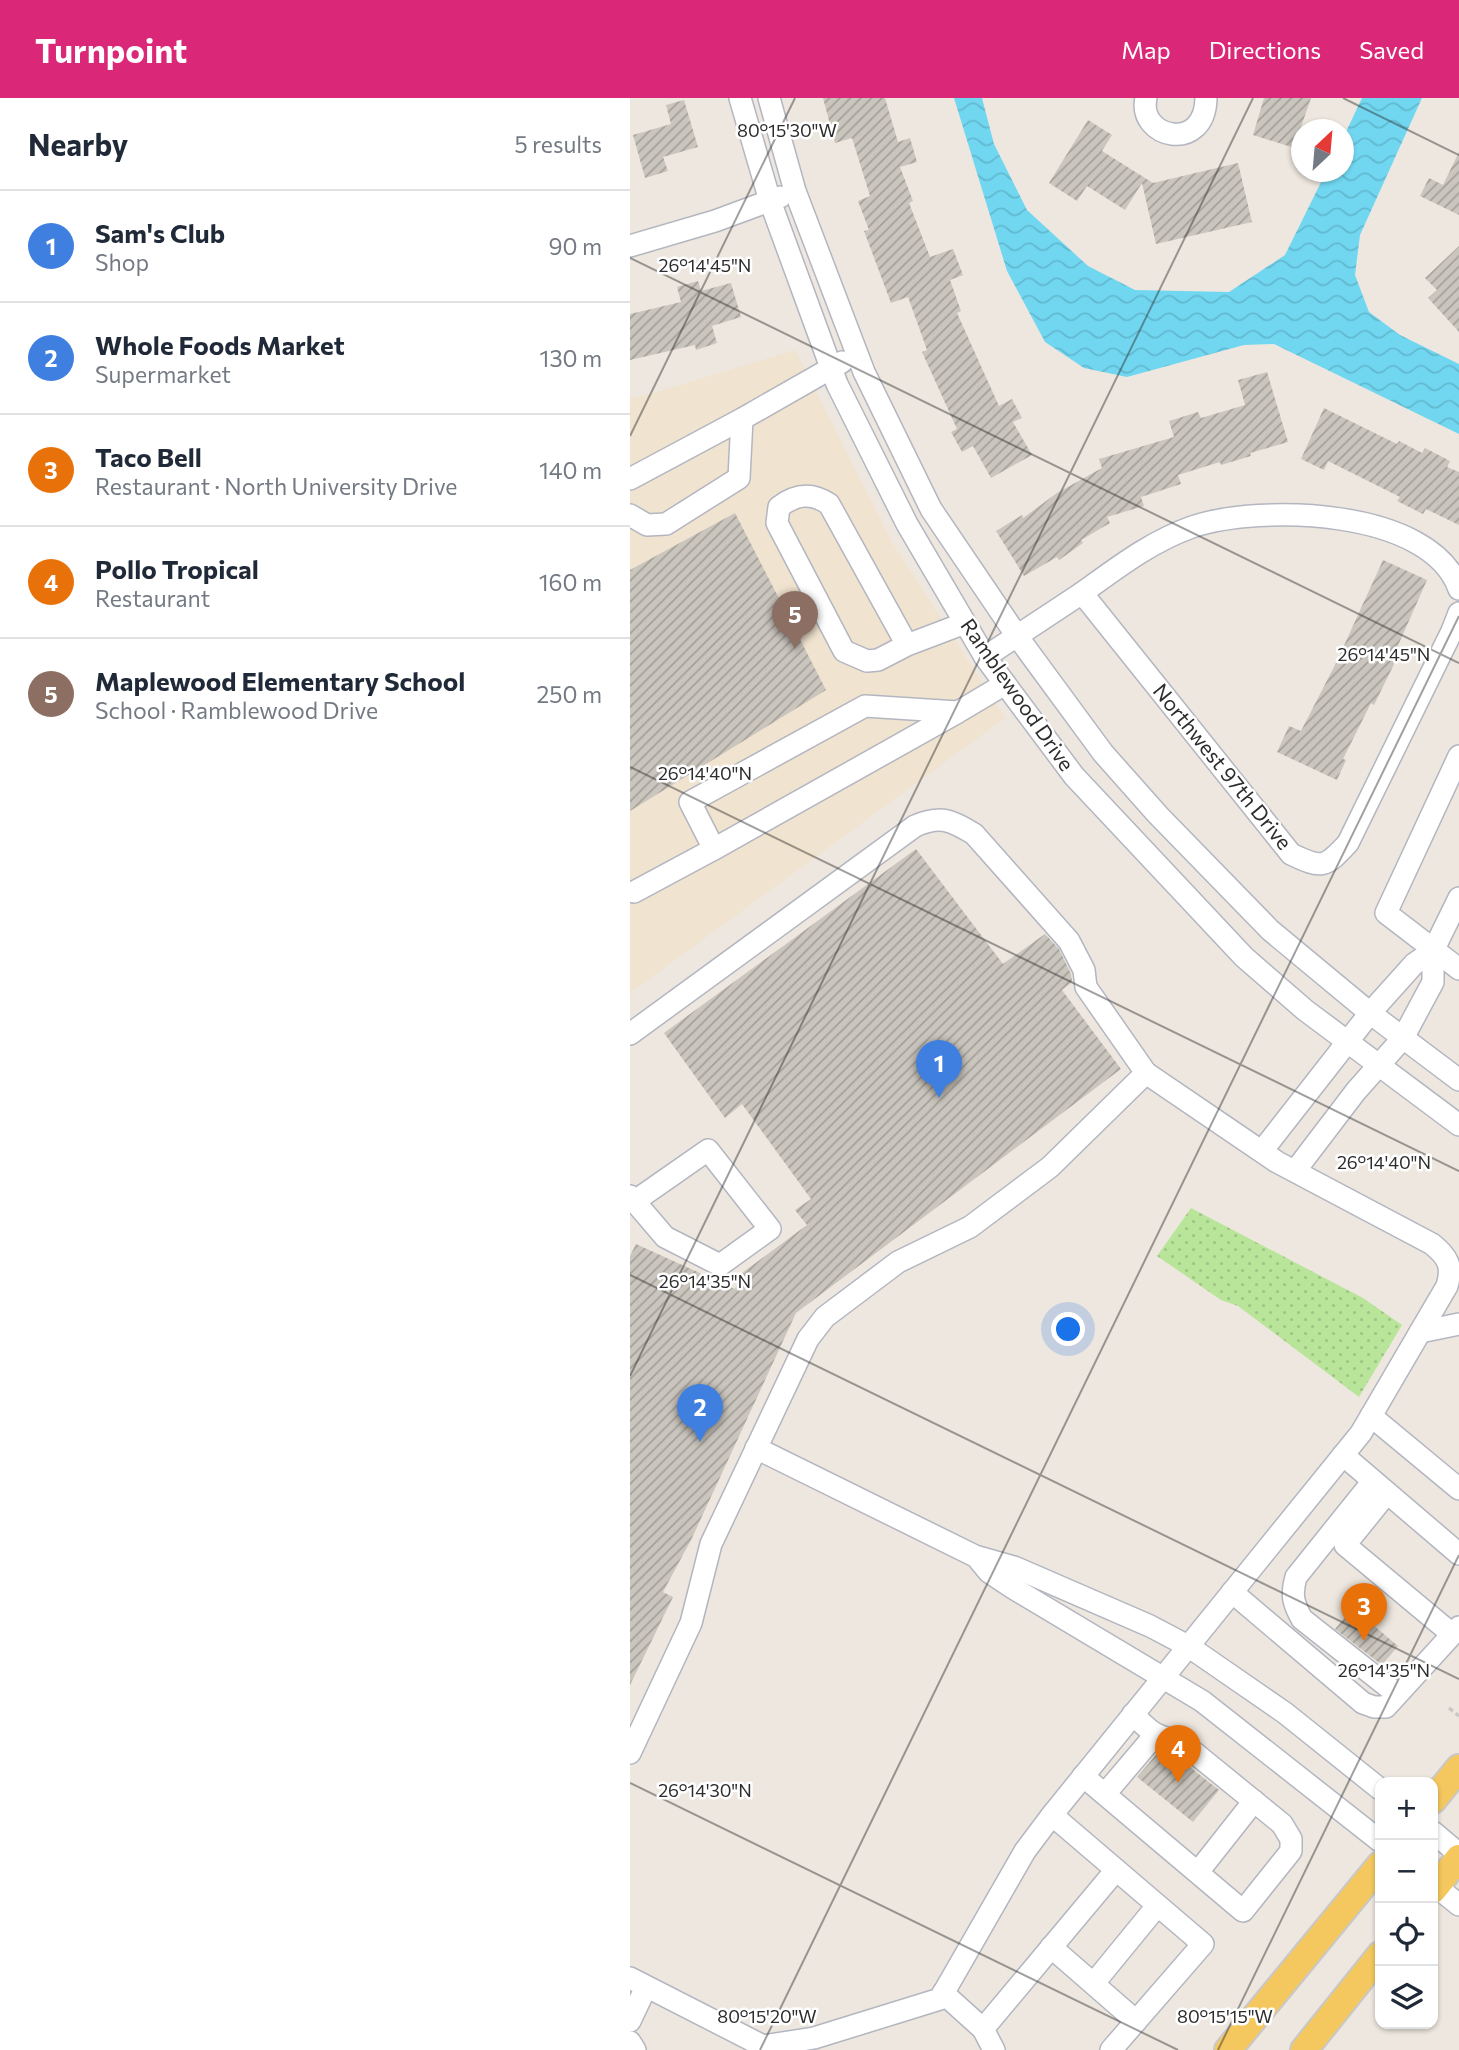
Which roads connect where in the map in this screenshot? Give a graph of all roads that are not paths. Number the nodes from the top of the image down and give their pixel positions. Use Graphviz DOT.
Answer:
graph roads {
  1 [pos="740,98"];
  2 [pos="769,98"];
  3 [pos="1146,98"];
  4 [pos="1206,98"];
  5 [pos="795,191"];
  6 [pos="770,201"];
  7 [pos="630,246"];
  8 [pos="857,355"];
  9 [pos="831,367"];
  10 [pos="742,419"];
  11 [pos="630,479"];
  12 [pos="630,514"];
  13 [pos="1459,589"];
  14 [pos="1082,593"];
  15 [pos="1459,613"];
  16 [pos="965,623"];
  17 [pos="1017,636"];
  18 [pos="907,645"];
  19 [pos="985,657"];
  20 [pos="1005,684"];
  21 [pos="958,712"];
  22 [pos="1459,756"];
  23 [pos="714,849"];
  24 [pos="634,892"];
  25 [pos="1459,898"];
  26 [pos="1433,951"];
  27 [pos="1459,969"];
  28 [pos="1370,1013"];
  29 [pos="630,1034"];
  30 [pos="1403,1038"];
  31 [pos="1347,1043"];
  32 [pos="1379,1066"];
  33 [pos="1146,1073"];
  34 [pos="1459,1080"];
  35 [pos="1459,1125"];
  36 [pos="1262,1151"];
  37 [pos="1294,1171"];
  38 [pos="632,1198"];
  39 [pos="1459,1324"];
  40 [pos="1420,1332"];
  41 [pos="1371,1416"];
  42 [pos="756,1448"];
  43 [pos="1343,1455"];
  44 [pos="1380,1487"];
  45 [pos="1459,1489"];
  46 [pos="1459,1554"];
  47 [pos="975,1556"];
  48 [pos="1232,1592"];
  49 [pos="1455,1631"];
  50 [pos="1188,1646"];
  51 [pos="1163,1676"];
  52 [pos="1397,1694"];
  53 [pos="1133,1714"];
  54 [pos="1155,1735"];
  55 [pos="630,1753"];
  56 [pos="1459,1768"];
  57 [pos="1083,1776"];
  58 [pos="1375,1785"];
  59 [pos="1105,1794"];
  60 [pos="1438,1794"];
  61 [pos="1254,1801"];
  62 [pos="1052,1815"];
  63 [pos="1438,1837"];
  64 [pos="1379,1840"];
  65 [pos="1459,1856"];
  66 [pos="1116,1870"];
  67 [pos="1375,1871"];
  68 [pos="1198,1872"];
  69 [pos="1438,1882"];
  70 [pos="1438,1890"];
  71 [pos="1459,1905"];
  72 [pos="1157,1906"];
  73 [pos="1051,1947"];
  74 [pos="1375,1961"];
  75 [pos="638,1983"];
  76 [pos="1094,1983"];
  77 [pos="943,1993"];
  78 [pos="630,2021"];
  79 [pos="1136,2021"];
  80 [pos="983,2029"];
  81 [pos="630,2042"];
  82 [pos="814,2044"];
  83 [pos="762,2048"];
  84 [pos="635,2050"];
  85 [pos="994,2050"];
  86 [pos="1111,2050"];
  87 [pos="1228,2050"];
  88 [pos="1304,2050"];
  1 -- 6 [label="street, Ramblewood Drive"];
  2 -- 5 [label="street, Ramblewood Drive"];
  3 -- 4 [label="street"];
  5 -- 6 [label="street"];
  5 -- 8 [label="street, Ramblewood Drive"];
  6 -- 7 [label="street"];
  6 -- 9 [label="street, Ramblewood Drive"];
  8 -- 9 [label="street"];
  8 -- 17 [label="street, Ramblewood Drive"];
  9 -- 10 [label="street"];
  9 -- 16 [label="street, Ramblewood Drive"];
  10 -- 11 [label="street"];
  10 -- 12 [label="street"];
  13 -- 14 [label="street"];
  14 -- 15 [label="street, Northwest 97th Drive"];
  14 -- 17 [label="street"];
  16 -- 18 [label="street"];
  16 -- 19 [label="street, Ramblewood Drive"];
  17 -- 19 [label="street"];
  17 -- 28 [label="street, Ramblewood Drive"];
  18 -- 18 [label="street"];
  19 -- 20 [label="street, Ramblewood Drive"];
  20 -- 21 [label="street"];
  20 -- 31 [label="street, Ramblewood Drive"];
  21 -- 23 [label="street"];
  21 -- 23 [label="street"];
  22 -- 26 [label="street"];
  23 -- 24 [label="street"];
  25 -- 26 [label="street"];
  26 -- 27 [label="street"];
  26 -- 28 [label="street"];
  26 -- 30 [label="street"];
  28 -- 30 [label="street, Ramblewood Drive"];
  28 -- 31 [label="street"];
  29 -- 33 [label="street"];
  30 -- 32 [label="street"];
  30 -- 34 [label="street, Ramblewood Drive"];
  31 -- 32 [label="street, Ramblewood Drive"];
  31 -- 36 [label="street"];
  32 -- 35 [label="street, Ramblewood Drive"];
  32 -- 37 [label="street"];
  33 -- 36 [label="street"];
  33 -- 42 [label="street"];
  36 -- 37 [label="street"];
  37 -- 40 [label="street"];
  38 -- 38 [label="street"];
  39 -- 40 [label="street"];
  40 -- 41 [label="street"];
  41 -- 43 [label="street"];
  41 -- 45 [label="street"];
  42 -- 47 [label="street"];
  42 -- 55 [label="street"];
  43 -- 44 [label="street"];
  43 -- 48 [label="street"];
  44 -- 46 [label="street"];
  44 -- 49 [label="street"];
  44 -- 52 [label="street"];
  47 -- 50 [label="street"];
  47 -- 51 [label="street"];
  48 -- 50 [label="street"];
  48 -- 52 [label="street"];
  49 -- 52 [label="street"];
  50 -- 51 [label="street"];
  50 -- 58 [label="street"];
  51 -- 53 [label="street"];
  51 -- 64 [label="street"];
  53 -- 54 [label="street"];
  53 -- 57 [label="street"];
  54 -- 59 [label="street"];
  54 -- 61 [label="street"];
  56 -- 60 [label="main road"];
  57 -- 59 [label="street"];
  57 -- 62 [label="street"];
  59 -- 68 [label="street"];
  61 -- 68 [label="street"];
  61 -- 68 [label="street"];
  62 -- 66 [label="street"];
  62 -- 77 [label="street"];
  63 -- 65 [label="street"];
  65 -- 69 [label="main road"];
  66 -- 72 [label="street"];
  66 -- 73 [label="street"];
  67 -- 87 [label="main road"];
  70 -- 71 [label="street"];
  72 -- 76 [label="street"];
  72 -- 79 [label="street"];
  73 -- 76 [label="street"];
  73 -- 80 [label="street"];
  74 -- 88 [label="main road"];
  75 -- 78 [label="street"];
  75 -- 83 [label="street"];
  76 -- 79 [label="street"];
  77 -- 80 [label="street"];
  77 -- 82 [label="street"];
  79 -- 86 [label="street"];
  80 -- 85 [label="street"];
  81 -- 84 [label="street"];
  82 -- 83 [label="street"];
}
